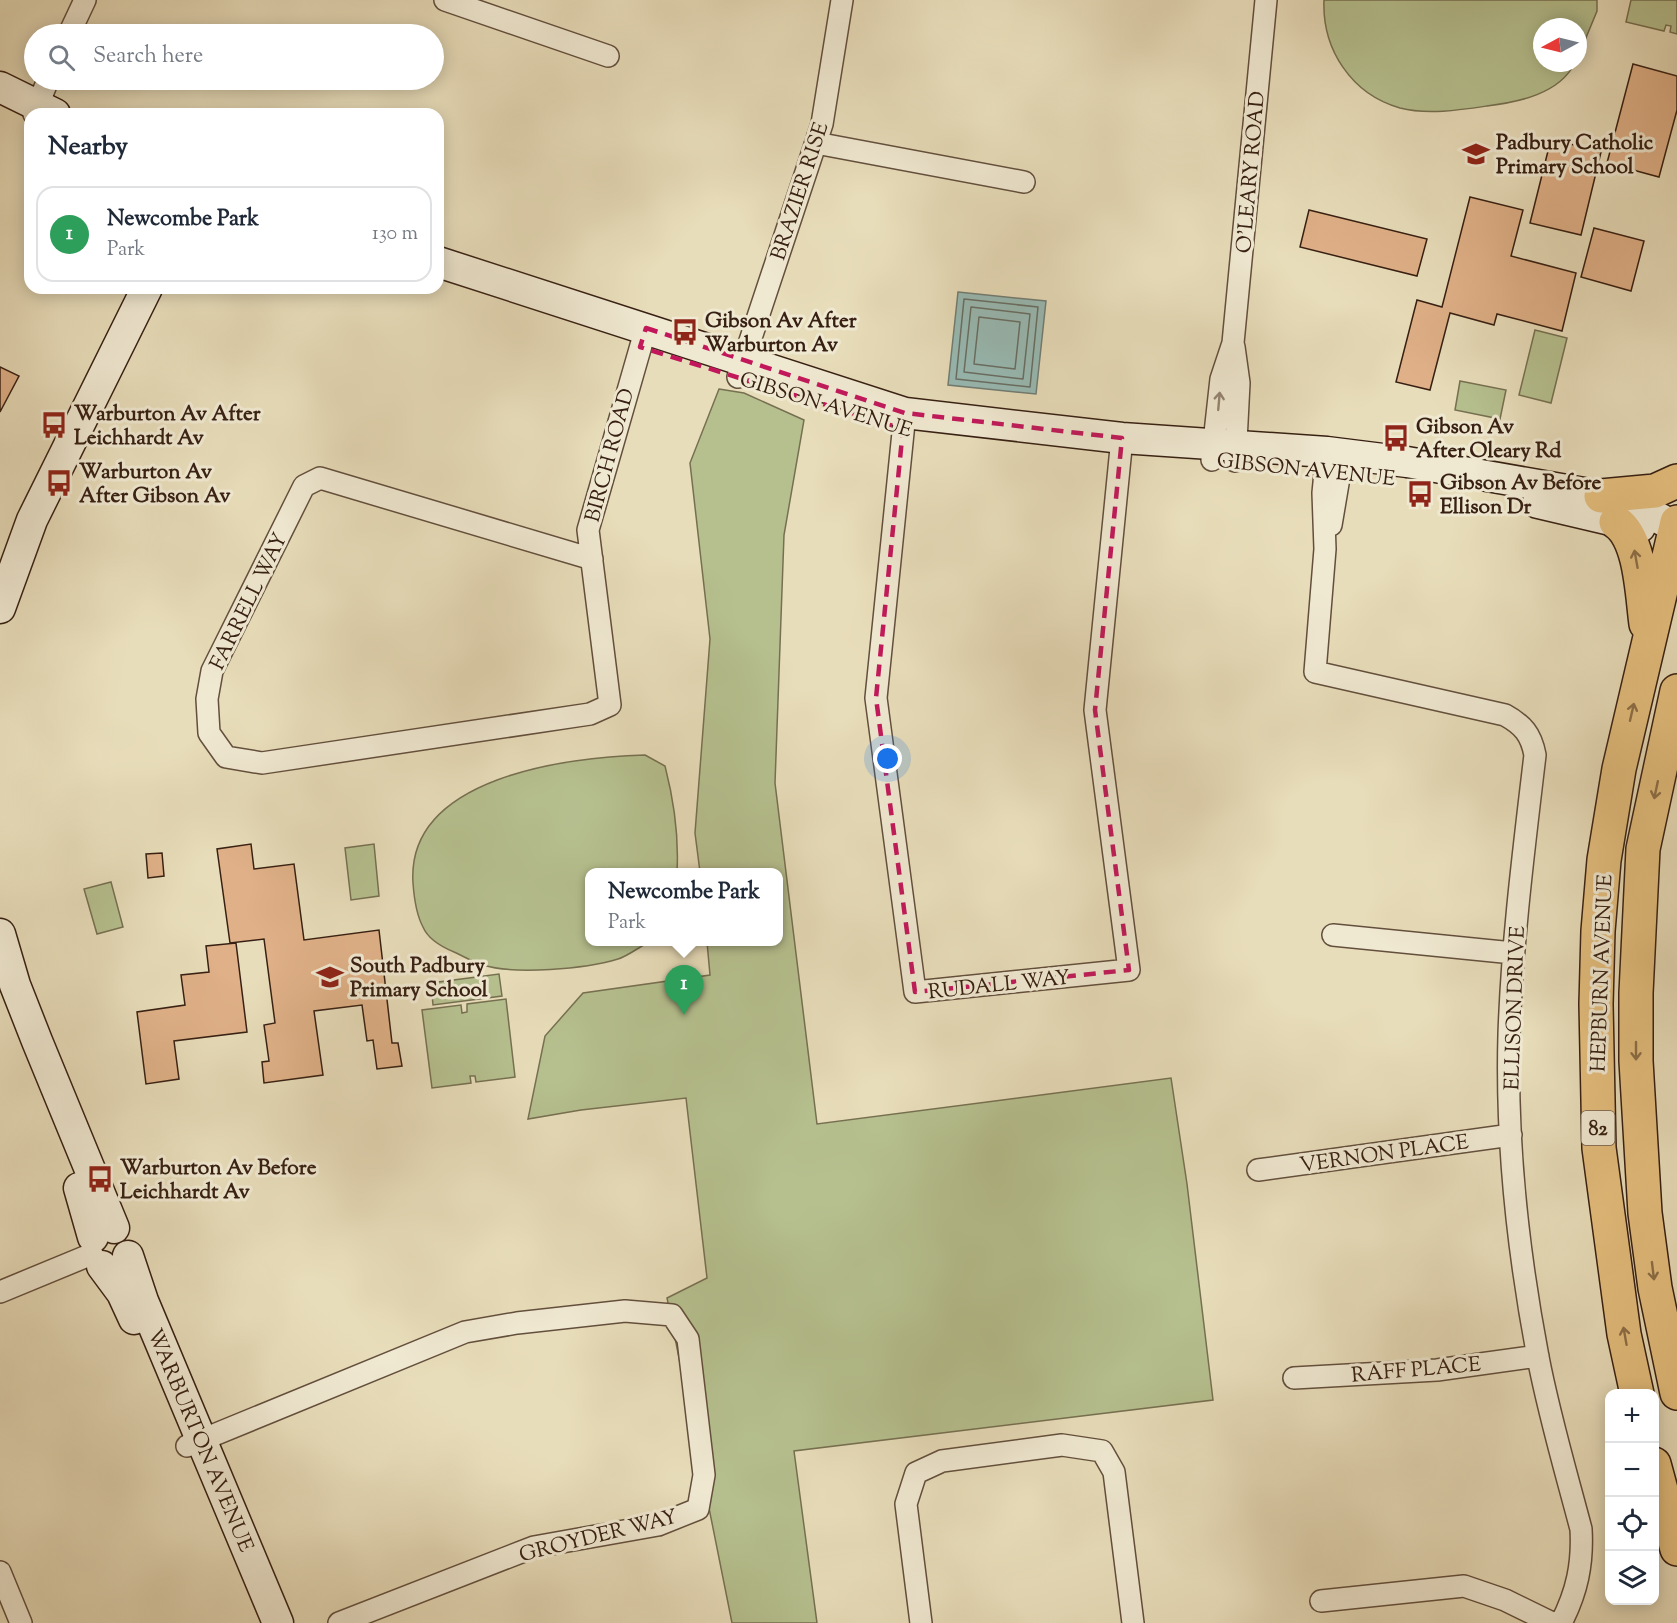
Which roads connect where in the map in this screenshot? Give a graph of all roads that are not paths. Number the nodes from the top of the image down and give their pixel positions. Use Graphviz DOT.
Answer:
graph roads {
  1 [pos="85,0"];
  2 [pos="445,0"];
  3 [pos="842,0"];
  4 [pos="1266,0"];
  5 [pos="74,24"];
  6 [pos="608,56"];
  7 [pos="0,87"];
  8 [pos="0,101"];
  9 [pos="41,106"];
  10 [pos="816,143"];
  11 [pos="1024,182"];
  12 [pos="444,264"];
  13 [pos="444,281"];
  14 [pos="126,294"];
  15 [pos="144,294"];
  16 [pos="643,337"];
  17 [pos="740,369"];
  18 [pos="904,421"];
  19 [pos="1122,445"];
  20 [pos="1225,452"];
  21 [pos="1334,462"];
  22 [pos="1677,481"];
  23 [pos="1609,509"];
  24 [pos="1677,526"];
  25 [pos="592,559"];
  26 [pos="0,560"];
  27 [pos="0,608"];
  28 [pos="1649,638"];
  29 [pos="1677,691"];
  30 [pos="590,714"];
  31 [pos="0,934"];
  32 [pos="1333,935"];
  33 [pos="1513,953"];
  34 [pos="0,985"];
  35 [pos="1511,1135"];
  36 [pos="1257,1170"];
  37 [pos="106,1248"];
  38 [pos="0,1292"];
  39 [pos="1538,1356"];
  40 [pos="1294,1378"];
  41 [pos="1635,1389"];
  42 [pos="1677,1393"];
  43 [pos="194,1442"];
  44 [pos="1659,1482"];
  45 [pos="1677,1549"];
  46 [pos="0,1572"];
  47 [pos="1322,1601"];
  48 [pos="21,1623"];
  49 [pos="261,1623"];
  50 [pos="278,1623"];
  51 [pos="339,1623"];
  52 [pos="921,1623"];
  53 [pos="1133,1623"];
  54 [pos="1552,1623"];
  55 [pos="1561,1623"];
  1 -- 5 [label="street"];
  2 -- 6 [label="street"];
  3 -- 10 [label="street, BRAZIER RISE"];
  4 -- 20 [label="street, O'LEARY ROAD"];
  7 -- 9 [label="street"];
  8 -- 9 [label="street"];
  10 -- 11 [label="street"];
  10 -- 17 [label="street, BRAZIER RISE"];
  12 -- 16 [label="street, GIBSON AVENUE"];
  13 -- 16 [label="street, GIBSON AVENUE"];
  14 -- 26 [label="street"];
  15 -- 27 [label="street"];
  16 -- 17 [label="street, GIBSON AVENUE"];
  16 -- 25 [label="street, BIRCH ROAD"];
  17 -- 18 [label="street, GIBSON AVENUE"];
  18 -- 19 [label="street, GIBSON AVENUE"];
  18 -- 19 [label="street, RUDALL WAY"];
  19 -- 20 [label="street, GIBSON AVENUE"];
  20 -- 21 [label="street, GIBSON AVENUE"];
  21 -- 23 [label="street, GIBSON AVENUE"];
  21 -- 33 [label="street, ELLISON DRIVE"];
  22 -- 23 [label="main road"];
  23 -- 24 [label="street, GIBSON AVENUE"];
  28 -- 23 [label="main road, one-way"];
  24 -- 28 [label="main road, HEPBURN AVENUE / 82"];
  25 -- 30 [label="street, BIRCH ROAD"];
  25 -- 30 [label="street, FARRELL WAY"];
  41 -- 28 [label="main road, HEPBURN AVENUE / 82, one-way"];
  29 -- 42 [label="main road, HEPBURN AVENUE / 82, one-way"];
  31 -- 37 [label="street, WARBURTON AVENUE"];
  32 -- 33 [label="street"];
  33 -- 35 [label="street, ELLISON DRIVE"];
  34 -- 37 [label="street, WARBURTON AVENUE"];
  35 -- 36 [label="street, VERNON PLACE"];
  35 -- 39 [label="street, ELLISON DRIVE"];
  37 -- 38 [label="street"];
  37 -- 43 [label="street, WARBURTON AVENUE"];
  39 -- 40 [label="street, RAFF PLACE"];
  39 -- 55 [label="street, ELLISON DRIVE"];
  43 -- 49 [label="street, WARBURTON AVENUE"];
  43 -- 50 [label="street, WARBURTON AVENUE"];
  43 -- 51 [label="street, GROYDER WAY"];
  44 -- 45 [label="main road"];
  46 -- 48 [label="street"];
  47 -- 54 [label="street"];
  52 -- 53 [label="street"];
}
